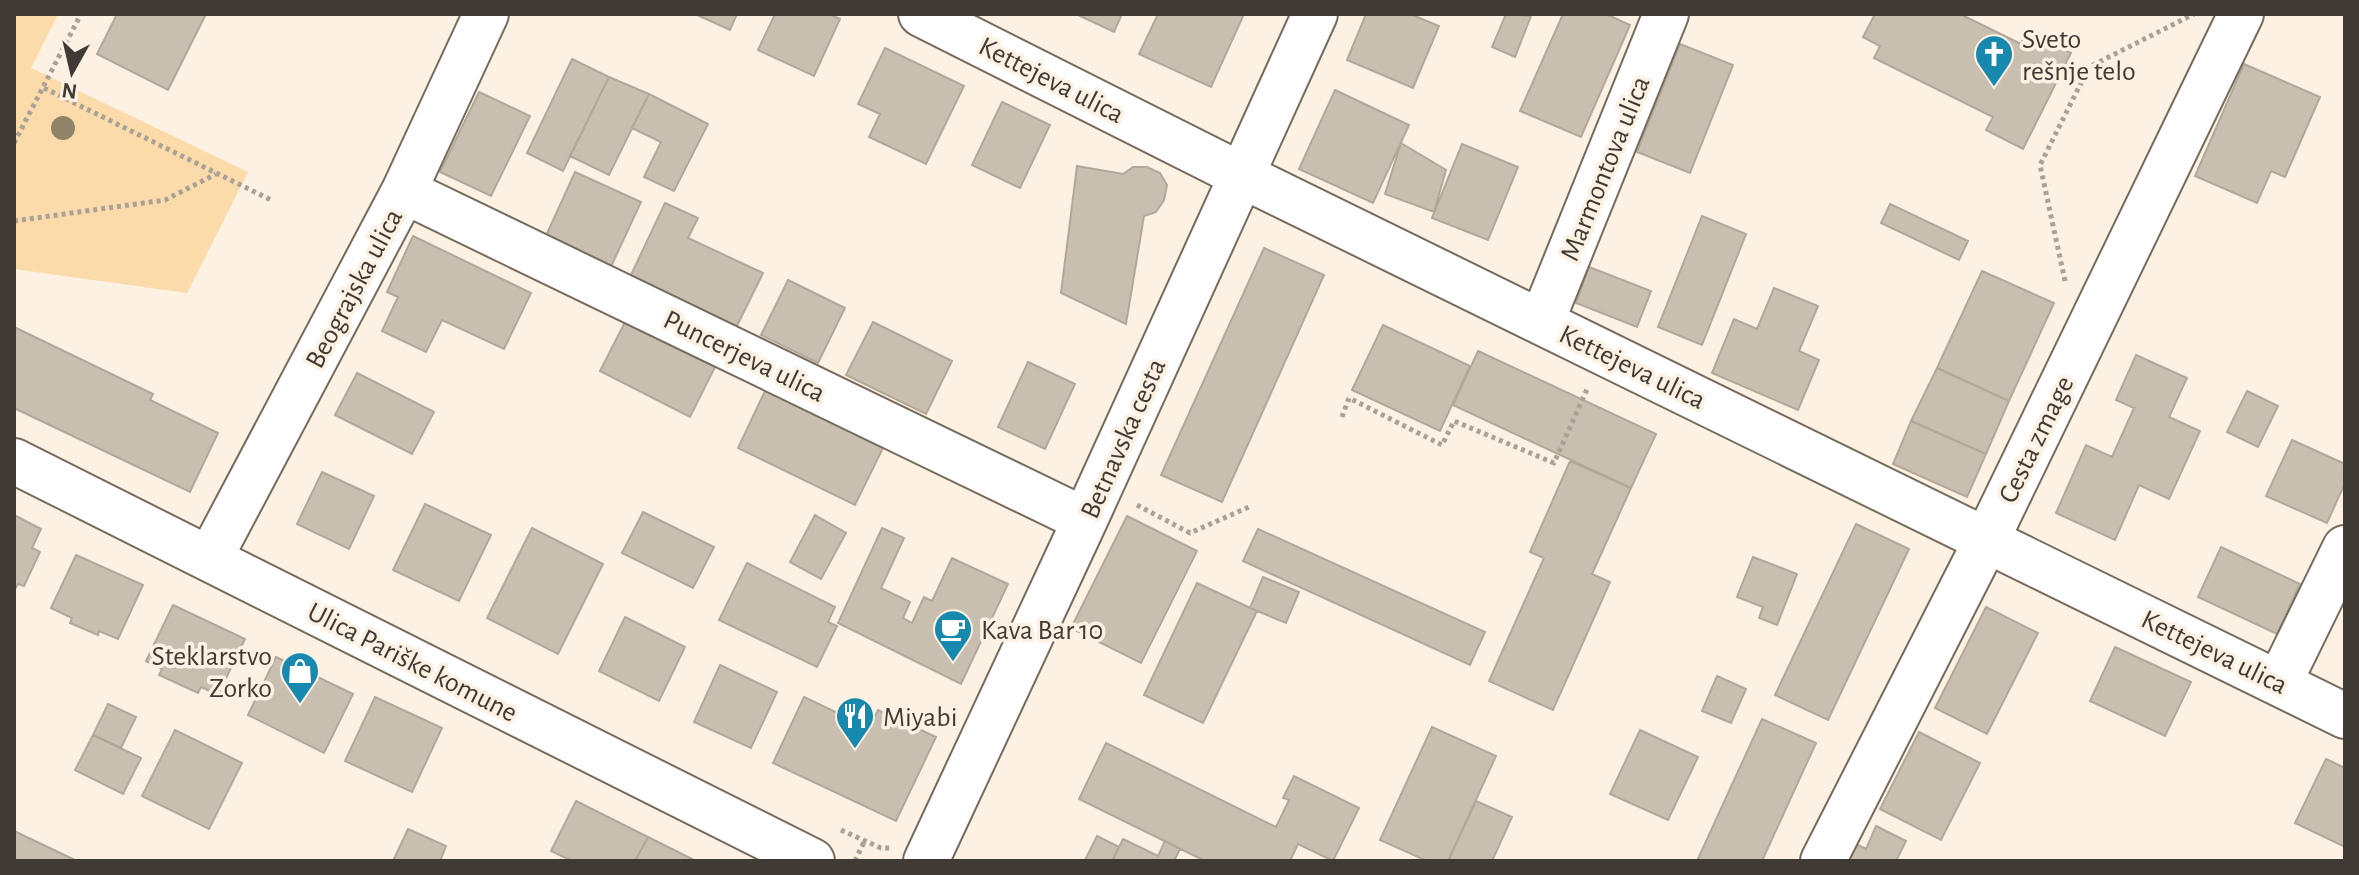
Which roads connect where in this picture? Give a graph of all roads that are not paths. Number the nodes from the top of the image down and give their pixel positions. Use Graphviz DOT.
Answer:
graph roads {
  1 [pos="486,14"];
  2 [pos="921,14"];
  3 [pos="1315,14"];
  4 [pos="1666,14"];
  5 [pos="2241,14"];
  6 [pos="1241,175"];
  7 [pos="404,191"];
  8 [pos="1542,321"];
  9 [pos="14,461"];
  10 [pos="1085,520"];
  11 [pos="1987,539"];
  12 [pos="2345,548"];
  13 [pos="210,558"];
  14 [pos="2279,683"];
  15 [pos="2345,716"];
  16 [pos="812,861"];
  17 [pos="926,861"];
  18 [pos="1823,861"];
  1 -- 7 [label="street, Beograjska ulica"];
  2 -- 6 [label="street, Kettejeva ulica"];
  3 -- 6 [label="street, Betnavska cesta"];
  4 -- 8 [label="street, Marmontova ulica"];
  5 -- 11 [label="street, Cesta zmage"];
  6 -- 8 [label="street, Kettejeva ulica"];
  6 -- 10 [label="street, Betnavska cesta"];
  7 -- 10 [label="street, Puncerjeva ulica"];
  7 -- 13 [label="street, Beograjska ulica"];
  8 -- 11 [label="street, Kettejeva ulica"];
  9 -- 13 [label="street, Ulica Pariške komune"];
  10 -- 17 [label="street, Betnavska cesta"];
  11 -- 14 [label="street, Kettejeva ulica"];
  11 -- 18 [label="street, Cesta zmage"];
  12 -- 14 [label="street"];
  13 -- 16 [label="street, Ulica Pariške komune"];
  14 -- 15 [label="street, Kettejeva ulica"];
}
